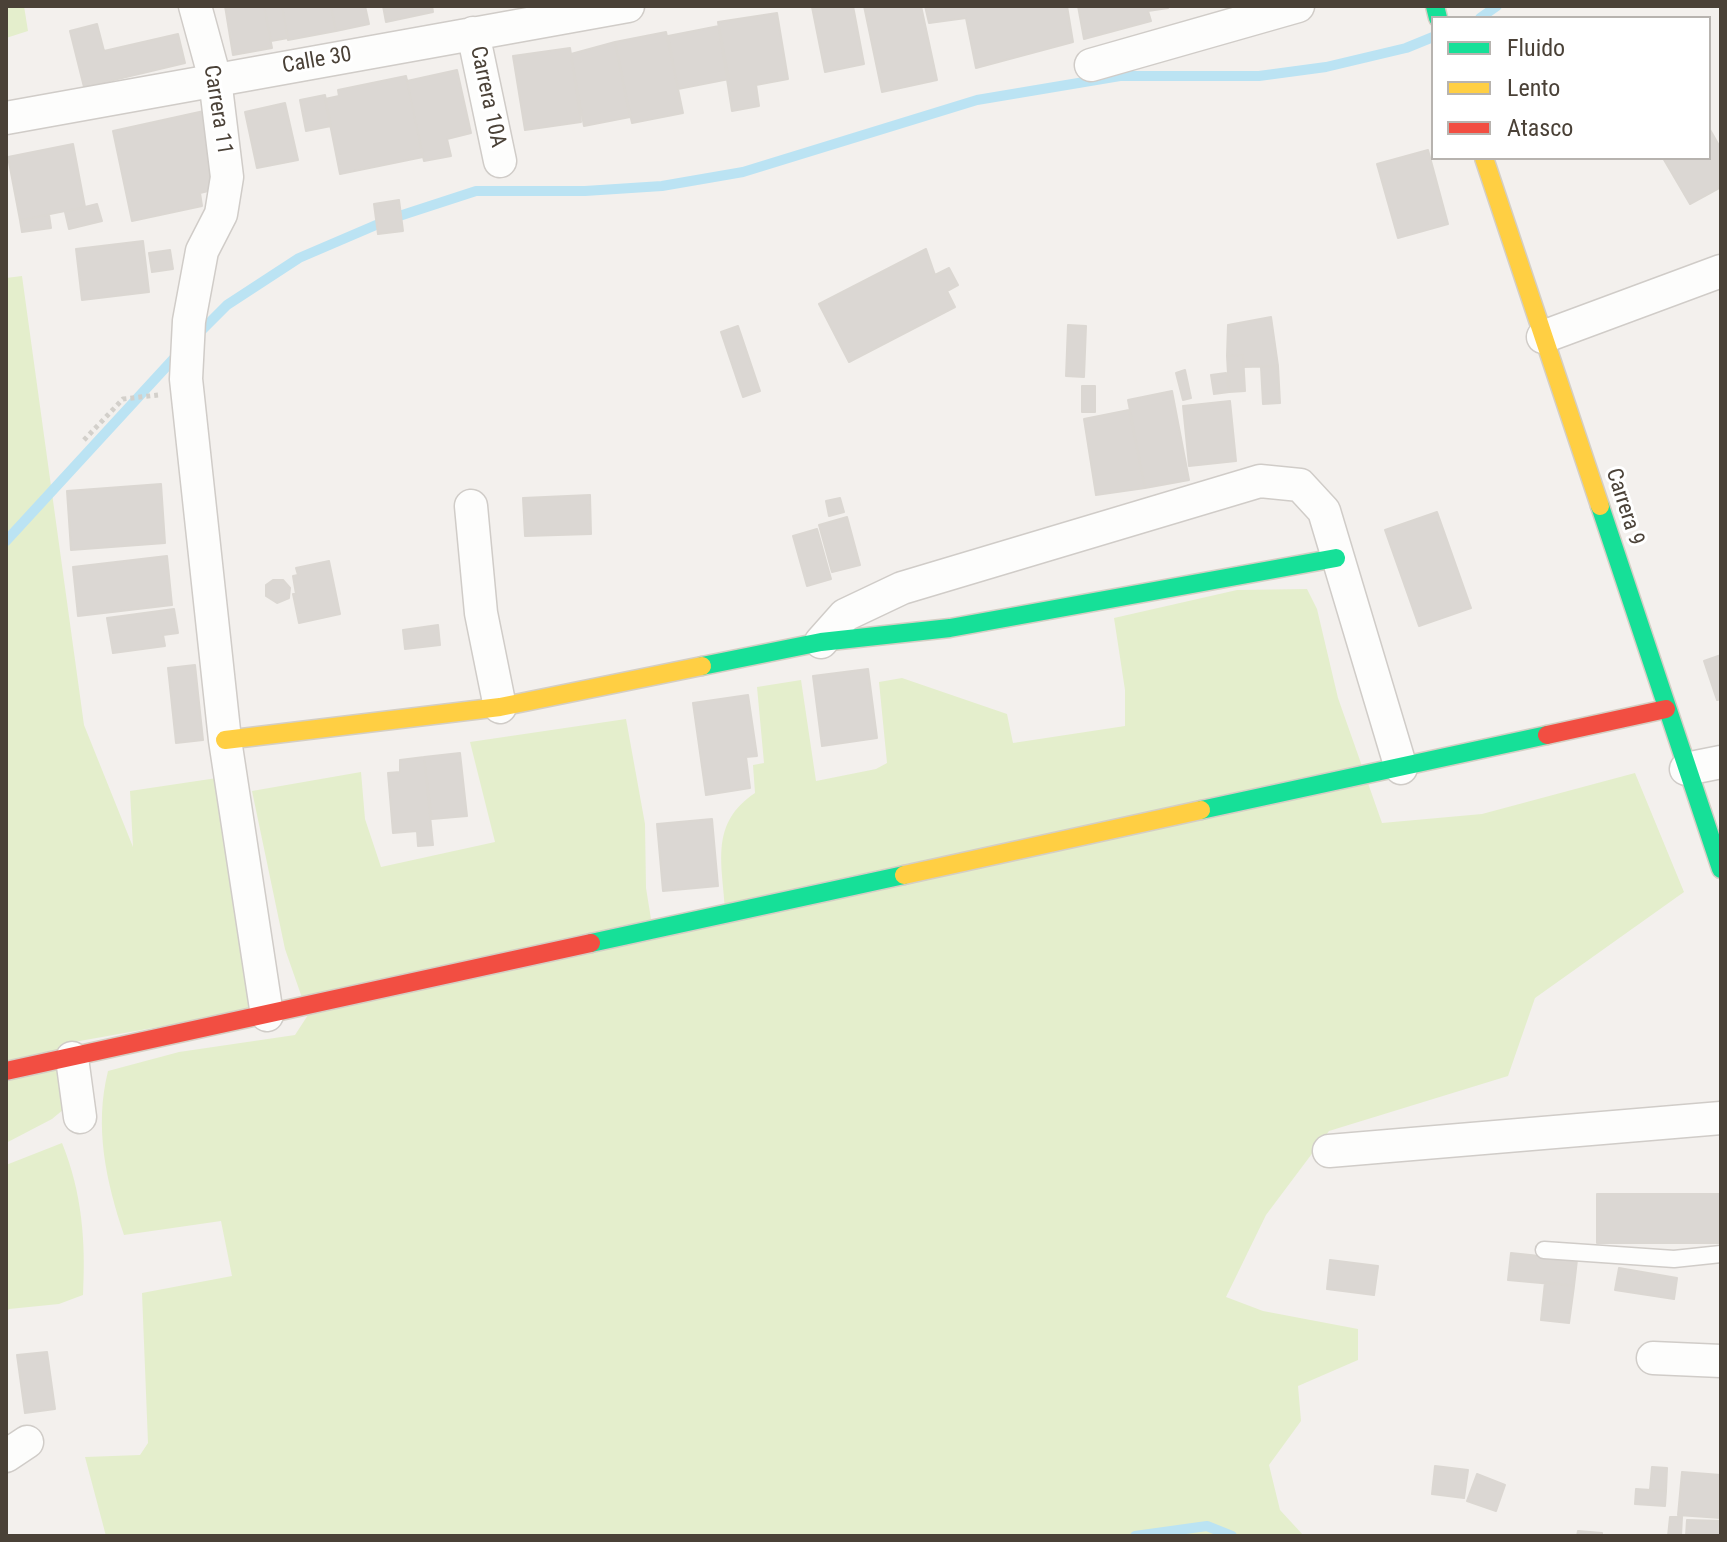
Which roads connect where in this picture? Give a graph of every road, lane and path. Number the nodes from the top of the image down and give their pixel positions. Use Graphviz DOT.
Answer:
graph roads {
  1 [pos="195,6"];
  2 [pos="628,6"];
  3 [pos="1298,6"];
  4 [pos="473,33"];
  5 [pos="1091,65"];
  6 [pos="215,79"];
  7 [pos="6,118"];
  8 [pos="1485,160"];
  9 [pos="500,161"];
  10 [pos="1721,271"];
  11 [pos="1543,337"];
  12 [pos="186,379"];
  13 [pos="84,440"];
  14 [pos="471,506"];
  15 [pos="1336,558"];
  16 [pos="821,642"];
  17 [pos="500,707"];
  18 [pos="1666,709"];
  19 [pos="225,740"];
  20 [pos="1721,762"];
  21 [pos="1401,768"];
  22 [pos="1686,769"];
  23 [pos="1721,869"];
  24 [pos="267,1015"];
  25 [pos="72,1058"];
  26 [pos="6,1071"];
  27 [pos="80,1117"];
  28 [pos="1721,1118"];
  29 [pos="1329,1151"];
  30 [pos="1544,1250"];
  31 [pos="1721,1254"];
  32 [pos="1653,1358"];
  33 [pos="1721,1361"];
  1 -- 6 [label="street, Carrera 11"];
  2 -- 4 [label="street, Calle 30"];
  3 -- 5 [label="street"];
  4 -- 6 [label="street, Calle 30"];
  4 -- 9 [label="street, Carrera 10A"];
  6 -- 7 [label="street, Calle 30"];
  6 -- 12 [label="street, Carrera 11"];
  8 -- 11 [label="main road, Carrera 9"];
  10 -- 11 [label="street"];
  11 -- 18 [label="main road, Carrera 9"];
  12 -- 13 [label="path"];
  12 -- 19 [label="street, Carrera 11"];
  14 -- 17 [label="street"];
  15 -- 16 [label="main road"];
  15 -- 16 [label="street"];
  15 -- 21 [label="street"];
  16 -- 17 [label="main road"];
  17 -- 19 [label="main road"];
  18 -- 21 [label="main road"];
  18 -- 22 [label="main road, Carrera 9"];
  19 -- 24 [label="street, Carrera 11"];
  20 -- 22 [label="street"];
  21 -- 24 [label="main road"];
  22 -- 23 [label="main road, Carrera 9"];
  24 -- 25 [label="main road"];
  25 -- 26 [label="main road"];
  25 -- 27 [label="street"];
  28 -- 29 [label="street"];
  30 -- 31 [label="lane"];
  32 -- 33 [label="street"];
}
